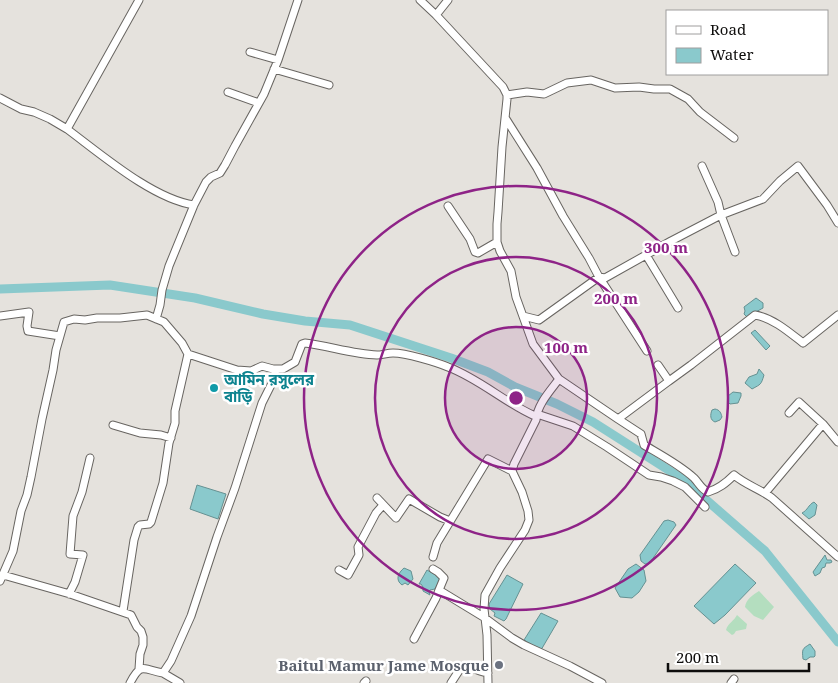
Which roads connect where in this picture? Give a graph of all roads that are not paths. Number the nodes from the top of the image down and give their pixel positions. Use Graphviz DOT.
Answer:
graph roads {
  1 [pos="139,0"];
  2 [pos="298,0"];
  3 [pos="420,0"];
  4 [pos="448,0"];
  5 [pos="436,15"];
  6 [pos="250,52"];
  7 [pos="278,60"];
  8 [pos="274,69"];
  9 [pos="330,85"];
  10 [pos="228,92"];
  11 [pos="507,95"];
  12 [pos="0,98"];
  13 [pos="259,103"];
  14 [pos="506,119"];
  15 [pos="67,129"];
  16 [pos="734,138"];
  17 [pos="702,166"];
  18 [pos="194,205"];
  19 [pos="448,206"];
  20 [pos="721,216"];
  21 [pos="838,223"];
  22 [pos="497,242"];
  23 [pos="735,252"];
  24 [pos="646,255"];
  25 [pos="599,277"];
  26 [pos="678,308"];
  27 [pos="838,315"];
  28 [pos="0,316"];
  29 [pos="523,316"];
  30 [pos="156,319"];
  31 [pos="60,336"];
  32 [pos="647,351"];
  33 [pos="188,354"];
  34 [pos="658,365"];
  35 [pos="276,369"];
  36 [pos="558,379"];
  37 [pos="668,380"];
  38 [pos="789,413"];
  39 [pos="536,414"];
  40 [pos="618,419"];
  41 [pos="823,424"];
  42 [pos="113,425"];
  43 [pos="171,438"];
  44 [pos="838,442"];
  45 [pos="90,458"];
  46 [pos="512,471"];
  47 [pos="765,493"];
  48 [pos="377,498"];
  49 [pos="383,505"];
  50 [pos="705,507"];
  51 [pos="450,521"];
  52 [pos="433,557"];
  53 [pos="838,557"];
  54 [pos="434,569"];
  55 [pos="338,570"];
  56 [pos="2,574"];
  57 [pos="439,590"];
  58 [pos="69,594"];
  59 [pos="123,612"];
  60 [pos="485,618"];
  61 [pos="414,639"];
  62 [pos="139,669"];
  63 [pos="162,673"];
  64 [pos="488,673"];
  65 [pos="130,683"];
  66 [pos="180,683"];
  67 [pos="452,683"];
  68 [pos="488,683"];
  69 [pos="602,683"];
  1 -- 15 [label="street"];
  2 -- 7 [label="street"];
  3 -- 5 [label="street"];
  4 -- 5 [label="street"];
  5 -- 11 [label="street"];
  6 -- 7 [label="street"];
  7 -- 8 [label="street"];
  8 -- 9 [label="street"];
  8 -- 13 [label="street"];
  10 -- 13 [label="street"];
  11 -- 14 [label="street"];
  11 -- 16 [label="street"];
  12 -- 15 [label="street"];
  13 -- 18 [label="street"];
  14 -- 22 [label="street"];
  14 -- 25 [label="street"];
  15 -- 18 [label="street"];
  17 -- 20 [label="street"];
  18 -- 30 [label="street"];
  19 -- 22 [label="street"];
  20 -- 21 [label="street"];
  20 -- 23 [label="street"];
  20 -- 24 [label="street"];
  22 -- 29 [label="street"];
  24 -- 25 [label="street"];
  24 -- 26 [label="street"];
  25 -- 29 [label="street"];
  25 -- 32 [label="street"];
  27 -- 37 [label="street"];
  28 -- 31 [label="street"];
  29 -- 36 [label="street"];
  30 -- 31 [label="street"];
  30 -- 33 [label="street"];
  31 -- 56 [label="street"];
  33 -- 35 [label="street"];
  33 -- 43 [label="street"];
  34 -- 37 [label="street"];
  35 -- 39 [label="street"];
  35 -- 63 [label="street"];
  36 -- 39 [label="street"];
  36 -- 40 [label="street"];
  37 -- 40 [label="street"];
  38 -- 41 [label="street"];
  39 -- 46 [label="street"];
  39 -- 50 [label="street"];
  40 -- 47 [label="street"];
  41 -- 44 [label="street"];
  41 -- 47 [label="street"];
  42 -- 43 [label="street"];
  43 -- 59 [label="street"];
  45 -- 58 [label="street"];
  46 -- 51 [label="street"];
  46 -- 60 [label="street"];
  47 -- 53 [label="street"];
  48 -- 49 [label="street"];
  49 -- 51 [label="street"];
  49 -- 55 [label="street"];
  51 -- 52 [label="street"];
  54 -- 57 [label="street"];
  56 -- 58 [label="street"];
  57 -- 60 [label="street"];
  57 -- 61 [label="street"];
  58 -- 59 [label="street"];
  59 -- 62 [label="street"];
  60 -- 64 [label="street"];
  60 -- 69 [label="street"];
  62 -- 63 [label="street"];
  62 -- 65 [label="street"];
  63 -- 66 [label="street"];
  64 -- 67 [label="street"];
  64 -- 68 [label="street"];
}
